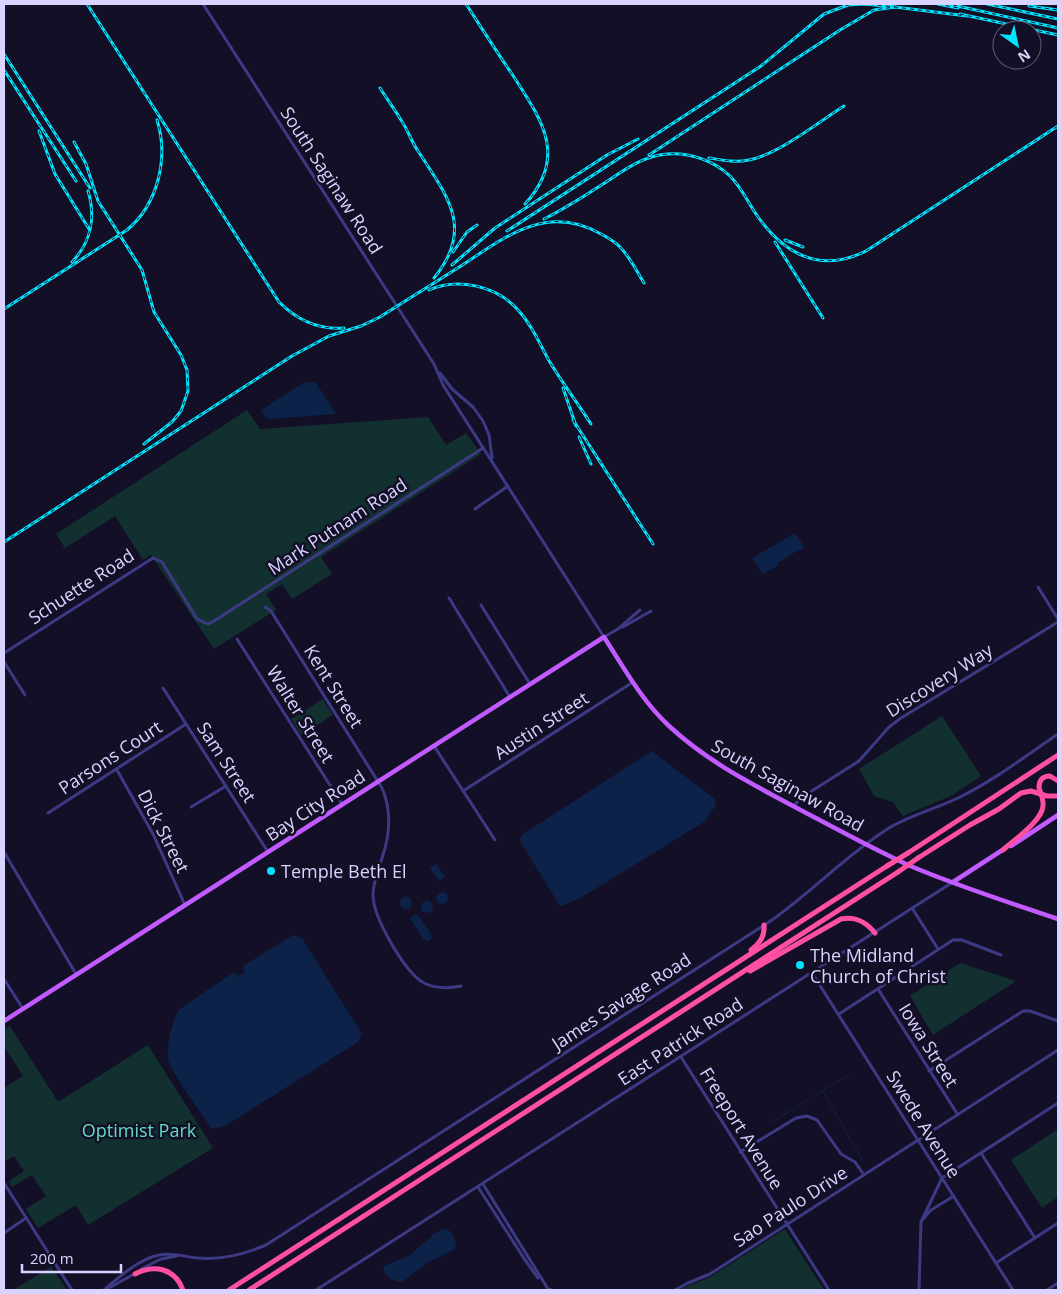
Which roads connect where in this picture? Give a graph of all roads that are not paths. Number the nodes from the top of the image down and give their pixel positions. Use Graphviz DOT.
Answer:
graph roads {
  1 [pos="203,4"];
  2 [pos="438,371"];
  3 [pos="483,448"];
  4 [pos="492,460"];
  5 [pos="508,486"];
  6 [pos="474,509"];
  7 [pos="1038,587"];
  8 [pos="449,598"];
  9 [pos="481,605"];
  10 [pos="265,606"];
  11 [pos="640,610"];
  12 [pos="651,611"];
  13 [pos="1058,620"];
  14 [pos="204,623"];
  15 [pos="618,629"];
  16 [pos="604,637"];
  17 [pos="237,639"];
  18 [pos="4,652"];
  19 [pos="4,662"];
  20 [pos="633,682"];
  21 [pos="530,684"];
  22 [pos="163,688"];
  23 [pos="25,695"];
  24 [pos="510,697"];
  25 [pos="186,724"];
  26 [pos="1058,734"];
  27 [pos="434,746"];
  28 [pos="1058,755"];
  29 [pos="117,770"];
  30 [pos="1057,772"];
  31 [pos="1048,776"];
  32 [pos="378,781"];
  33 [pos="1058,781"];
  34 [pos="226,786"];
  35 [pos="463,791"];
  36 [pos="1058,792"];
  37 [pos="1042,794"];
  38 [pos="1058,796"];
  39 [pos="1049,797"];
  40 [pos="342,804"];
  41 [pos="794,806"];
  42 [pos="191,807"];
  43 [pos="48,813"];
  44 [pos="1058,815"];
  45 [pos="1026,829"];
  46 [pos="1026,836"];
  47 [pos="494,840"];
  48 [pos="866,844"];
  49 [pos="1003,850"];
  50 [pos="4,852"];
  51 [pos="268,852"];
  52 [pos="953,882"];
  53 [pos="185,905"];
  54 [pos="912,908"];
  55 [pos="1058,919"];
  56 [pos="764,925"];
  57 [pos="875,933"];
  58 [pos="938,949"];
  59 [pos="1001,955"];
  60 [pos="735,964"];
  61 [pos="812,973"];
  62 [pos="76,974"];
  63 [pos="4,979"];
  64 [pos="461,986"];
  65 [pos="878,989"];
  66 [pos="704,996"];
  67 [pos="22,1009"];
  68 [pos="839,1014"];
  69 [pos="4,1021"];
  70 [pos="1058,1021"];
  71 [pos="1058,1050"];
  72 [pos="680,1057"];
  73 [pos="929,1071"];
  74 [pos="1058,1103"];
  75 [pos="958,1115"];
  76 [pos="919,1141"];
  77 [pos="740,1152"];
  78 [pos="981,1154"];
  79 [pos="864,1175"];
  80 [pos="942,1178"];
  81 [pos="4,1183"];
  82 [pos="483,1184"];
  83 [pos="478,1187"];
  84 [pos="954,1196"];
  85 [pos="26,1218"];
  86 [pos="921,1222"];
  87 [pos="1058,1223"];
  88 [pos="787,1225"];
  89 [pos="4,1233"];
  90 [pos="1035,1238"];
  91 [pos="185,1256"];
  92 [pos="996,1263"];
  93 [pos="134,1274"];
  94 [pos="1058,1283"];
  95 [pos="72,1290"];
  96 [pos="104,1290"];
  97 [pos="183,1290"];
  98 [pos="229,1290"];
  99 [pos="249,1290"];
  100 [pos="316,1290"];
  101 [pos="548,1290"];
  102 [pos="674,1290"];
  103 [pos="829,1290"];
  104 [pos="919,1290"];
  105 [pos="1013,1290"];
  106 [pos="1047,1290"];
  1 -- 2 [label="street, South Saginaw Road"];
  2 -- 3 [label="street, South Saginaw Road"];
  2 -- 4 [label="street, South Saginaw Road"];
  3 -- 4 [label="street, South Saginaw Road"];
  3 -- 14 [label="street, Mark Putnam Road"];
  4 -- 5 [label="street, South Saginaw Road"];
  5 -- 6 [label="street"];
  5 -- 16 [label="street, South Saginaw Road"];
  7 -- 13 [label="street"];
  8 -- 24 [label="street"];
  9 -- 21 [label="street"];
  10 -- 32 [label="street, Kent Street"];
  11 -- 15 [label="street, Bay City Road"];
  12 -- 15 [label="street"];
  13 -- 41 [label="street, Discovery Way"];
  14 -- 18 [label="street, Schuette Road"];
  15 -- 16 [label="street, Bay City Road"];
  16 -- 20 [label="main road, South Saginaw Road"];
  16 -- 21 [label="main road, Bay City Road"];
  17 -- 40 [label="street, Walter Street"];
  19 -- 23 [label="street"];
  20 -- 35 [label="street, Austin Street"];
  20 -- 41 [label="main road, South Saginaw Road"];
  21 -- 24 [label="main road, Bay City Road"];
  22 -- 25 [label="street, Sam Street"];
  24 -- 27 [label="main road, Bay City Road"];
  25 -- 29 [label="street, Parsons Court"];
  25 -- 34 [label="street, Sam Street"];
  26 -- 48 [label="street, James Savage Road"];
  27 -- 32 [label="main road, Bay City Road"];
  27 -- 35 [label="street"];
  28 -- 60 [label="highway, bridge"];
  29 -- 43 [label="street, Parsons Court"];
  29 -- 53 [label="street, Dick Street"];
  30 -- 31 [label="highway"];
  31 -- 33 [label="highway"];
  31 -- 37 [label="highway"];
  32 -- 40 [label="main road, Bay City Road"];
  32 -- 64 [label="street, Kent Street"];
  34 -- 42 [label="street"];
  34 -- 51 [label="street, Sam Street"];
  35 -- 47 [label="street"];
  36 -- 39 [label="highway"];
  37 -- 39 [label="highway"];
  37 -- 45 [label="highway"];
  37 -- 66 [label="highway, bridge"];
  38 -- 39 [label="highway"];
  40 -- 51 [label="main road, Bay City Road"];
  41 -- 48 [label="main road, South Saginaw Road"];
  44 -- 46 [label="main road, East Patrick Road"];
  45 -- 46 [label="highway"];
  45 -- 49 [label="highway"];
  46 -- 49 [label="main road, East Patrick Road"];
  48 -- 52 [label="main road, South Saginaw Road"];
  48 -- 56 [label="street, James Savage Road"];
  49 -- 52 [label="main road, East Patrick Road"];
  50 -- 62 [label="street"];
  51 -- 53 [label="main road, Bay City Road"];
  52 -- 54 [label="street, East Patrick Road"];
  52 -- 55 [label="main road, South Saginaw Road"];
  53 -- 62 [label="main road, Bay City Road"];
  54 -- 57 [label="street, East Patrick Road"];
  54 -- 58 [label="street"];
  56 -- 60 [label="highway"];
  56 -- 91 [label="street, James Savage Road"];
  57 -- 61 [label="street, East Patrick Road"];
  57 -- 66 [label="highway"];
  58 -- 59 [label="street"];
  58 -- 65 [label="street"];
  60 -- 98 [label="highway"];
  61 -- 68 [label="street, Swede Avenue"];
  61 -- 72 [label="street, East Patrick Road"];
  62 -- 67 [label="main road, Bay City Road"];
  63 -- 67 [label="street"];
  65 -- 68 [label="street"];
  65 -- 73 [label="street, Iowa Street"];
  66 -- 99 [label="highway"];
  67 -- 69 [label="main road, Bay City Road"];
  68 -- 76 [label="street, Swede Avenue"];
  70 -- 73 [label="street"];
  71 -- 75 [label="street, Sao Paulo Drive"];
  72 -- 77 [label="street, Freeport Avenue"];
  72 -- 82 [label="street, East Patrick Road"];
  73 -- 75 [label="street, Iowa Street"];
  74 -- 78 [label="street"];
  75 -- 76 [label="street, Sao Paulo Drive"];
  76 -- 79 [label="street, Sao Paulo Drive"];
  76 -- 80 [label="street, Swede Avenue"];
  77 -- 79 [label="street"];
  77 -- 88 [label="street, Freeport Avenue"];
  78 -- 80 [label="street"];
  78 -- 90 [label="street"];
  79 -- 88 [label="street, Sao Paulo Drive"];
  80 -- 84 [label="street, Swede Avenue"];
  80 -- 86 [label="street"];
  81 -- 85 [label="street"];
  82 -- 83 [label="street, East Patrick Road"];
  82 -- 101 [label="street"];
  83 -- 100 [label="street, East Patrick Road"];
  83 -- 101 [label="street"];
  84 -- 86 [label="street"];
  84 -- 92 [label="street, Swede Avenue"];
  85 -- 89 [label="street"];
  85 -- 95 [label="street"];
  86 -- 104 [label="street"];
  87 -- 90 [label="street"];
  88 -- 102 [label="street, Sao Paulo Drive"];
  88 -- 103 [label="street, Freeport Avenue"];
  90 -- 92 [label="street"];
  91 -- 93 [label="street, James Savage Road"];
  91 -- 96 [label="street, James Savage Road"];
  92 -- 105 [label="street, Swede Avenue"];
  93 -- 96 [label="street, James Savage Road"];
  93 -- 97 [label="highway"];
  94 -- 106 [label="street"];
}
